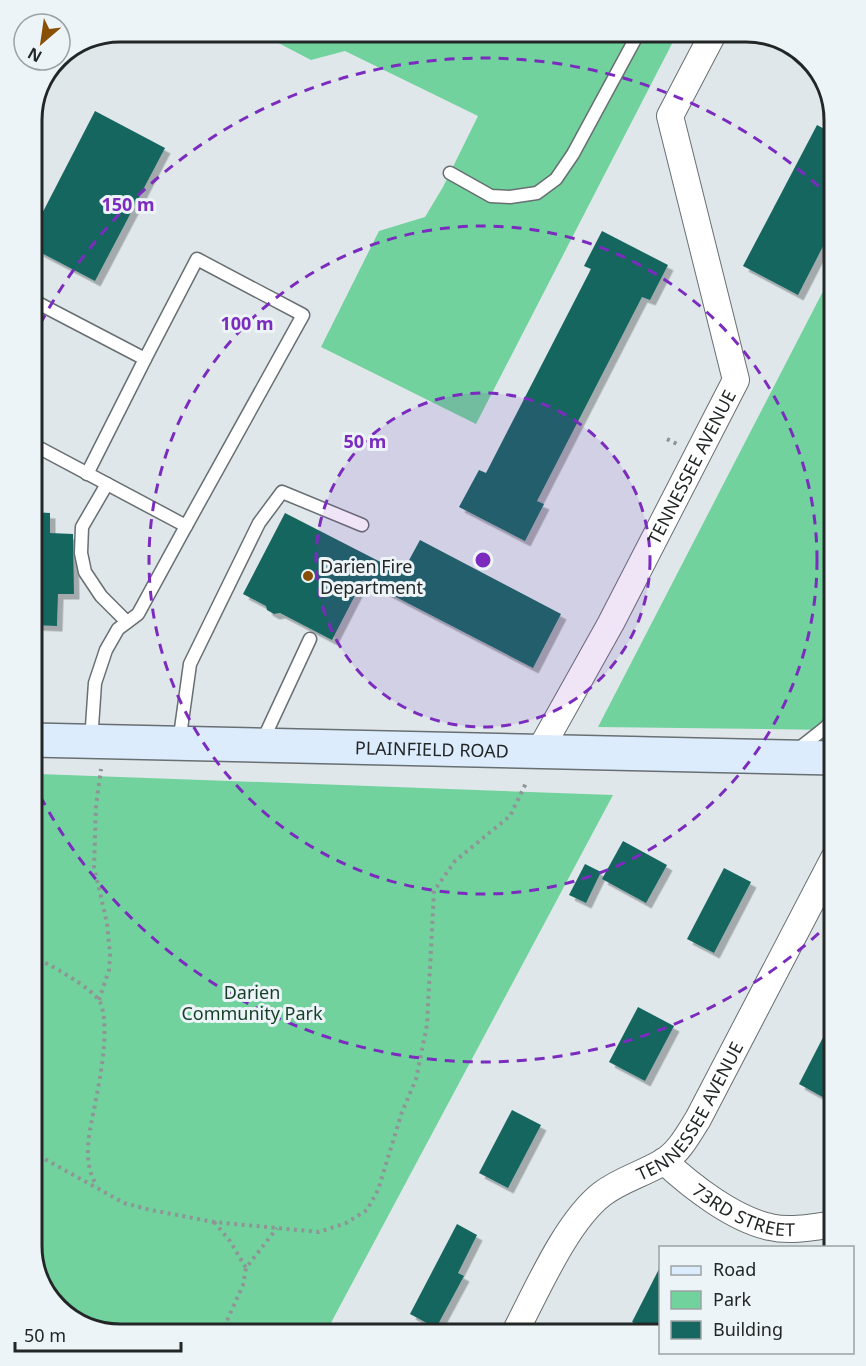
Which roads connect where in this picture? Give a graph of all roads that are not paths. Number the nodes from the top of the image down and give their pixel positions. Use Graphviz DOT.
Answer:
graph roads {
  1 [pos="634,42"];
  2 [pos="709,42"];
  3 [pos="450,173"];
  4 [pos="42,305"];
  5 [pos="145,359"];
  6 [pos="42,449"];
  7 [pos="87,474"];
  8 [pos="106,484"];
  9 [pos="362,525"];
  10 [pos="186,526"];
  11 [pos="127,622"];
  12 [pos="310,639"];
  13 [pos="824,729"];
  14 [pos="42,742"];
  15 [pos="179,745"];
  16 [pos="260,746"];
  17 [pos="540,750"];
  18 [pos="96,755"];
  19 [pos="788,757"];
  20 [pos="824,758"];
  21 [pos="824,877"];
  22 [pos="664,1161"];
  23 [pos="824,1225"];
  24 [pos="519,1324"];
  1 -- 3 [label="lane"];
  2 -- 17 [label="street, TENNESSEE AVENUE"];
  4 -- 5 [label="lane"];
  5 -- 7 [label="lane"];
  5 -- 10 [label="lane"];
  6 -- 7 [label="lane"];
  7 -- 8 [label="lane"];
  8 -- 10 [label="lane"];
  8 -- 11 [label="lane"];
  9 -- 15 [label="lane"];
  10 -- 11 [label="lane"];
  11 -- 18 [label="lane"];
  12 -- 16 [label="lane"];
  13 -- 19 [label="lane"];
  14 -- 18 [label="main road, PLAINFIELD ROAD"];
  15 -- 16 [label="main road, PLAINFIELD ROAD"];
  15 -- 18 [label="main road, PLAINFIELD ROAD"];
  16 -- 17 [label="main road, PLAINFIELD ROAD"];
  17 -- 19 [label="main road, PLAINFIELD ROAD"];
  19 -- 20 [label="main road, PLAINFIELD ROAD"];
  21 -- 22 [label="street, TENNESSEE AVENUE"];
  22 -- 23 [label="street, 73RD STREET"];
  22 -- 24 [label="street, TENNESSEE AVENUE"];
}
